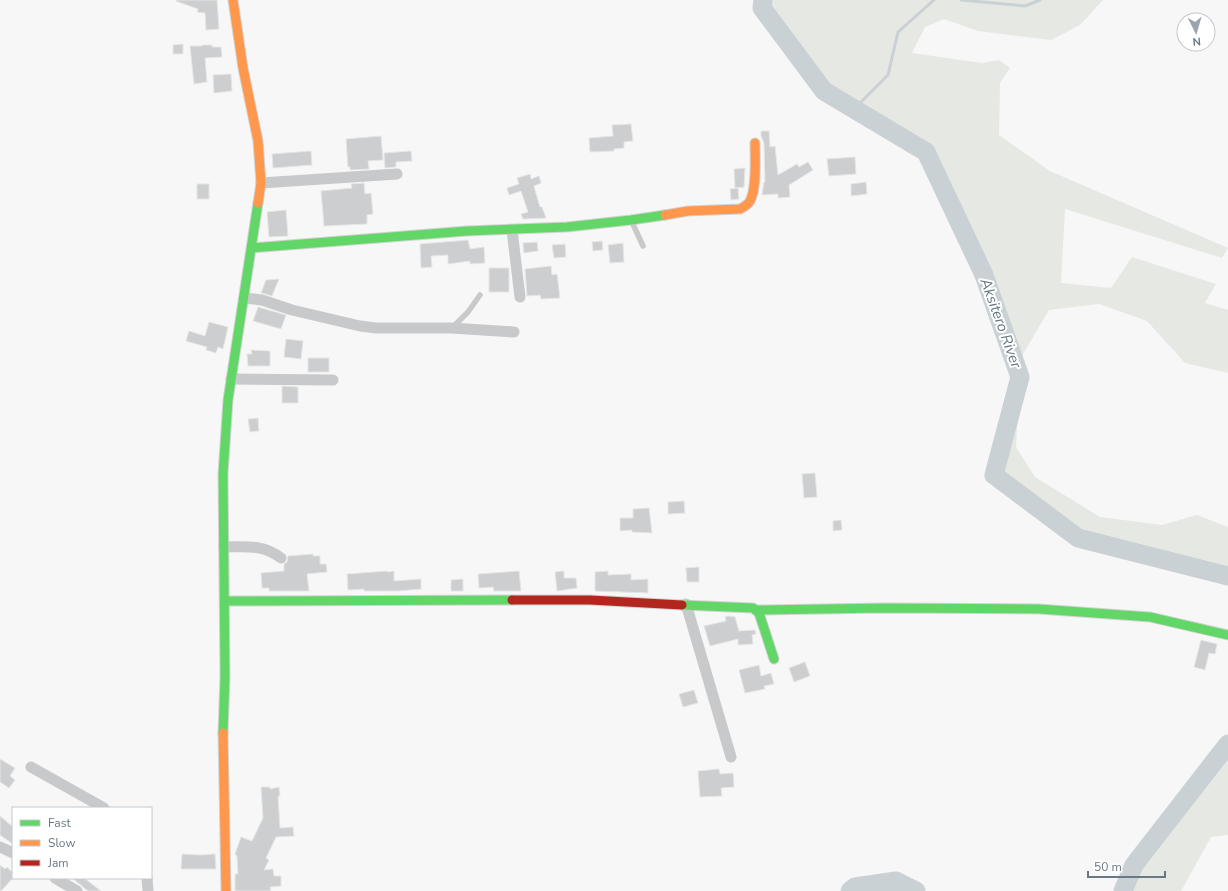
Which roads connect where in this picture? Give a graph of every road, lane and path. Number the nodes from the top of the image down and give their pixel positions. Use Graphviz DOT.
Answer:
graph roads {
  1 [pos="233,0"];
  2 [pos="756,143"];
  3 [pos="397,174"];
  4 [pos="261,183"];
  5 [pos="631,220"];
  6 [pos="512,230"];
  7 [pos="643,246"];
  8 [pos="252,248"];
  9 [pos="480,295"];
  10 [pos="520,297"];
  11 [pos="244,298"];
  12 [pos="451,328"];
  13 [pos="514,332"];
  14 [pos="231,380"];
  15 [pos="333,380"];
  16 [pos="224,547"];
  17 [pos="282,558"];
  18 [pos="225,601"];
  19 [pos="686,604"];
  20 [pos="757,610"];
  21 [pos="1228,635"];
  22 [pos="774,659"];
  23 [pos="731,757"];
  24 [pos="31,767"];
  25 [pos="102,807"];
  26 [pos="0,848"];
  27 [pos="12,853"];
  28 [pos="57,879"];
  29 [pos="147,879"];
  30 [pos="77,891"];
  31 [pos="148,891"];
  32 [pos="226,891"];
  1 -- 4 [label="street"];
  2 -- 5 [label="street"];
  3 -- 4 [label="street"];
  4 -- 8 [label="street"];
  5 -- 6 [label="street"];
  5 -- 7 [label="lane"];
  6 -- 8 [label="street"];
  6 -- 10 [label="street"];
  8 -- 11 [label="street"];
  9 -- 12 [label="lane"];
  11 -- 12 [label="street"];
  11 -- 14 [label="street"];
  12 -- 13 [label="street"];
  14 -- 15 [label="street"];
  14 -- 16 [label="street"];
  16 -- 17 [label="street"];
  16 -- 18 [label="street"];
  18 -- 19 [label="street"];
  18 -- 32 [label="street"];
  19 -- 20 [label="street"];
  19 -- 23 [label="street"];
  20 -- 21 [label="street"];
  20 -- 22 [label="street"];
  24 -- 25 [label="street"];
  26 -- 27 [label="street"];
  28 -- 30 [label="street"];
  29 -- 31 [label="street"];
}
